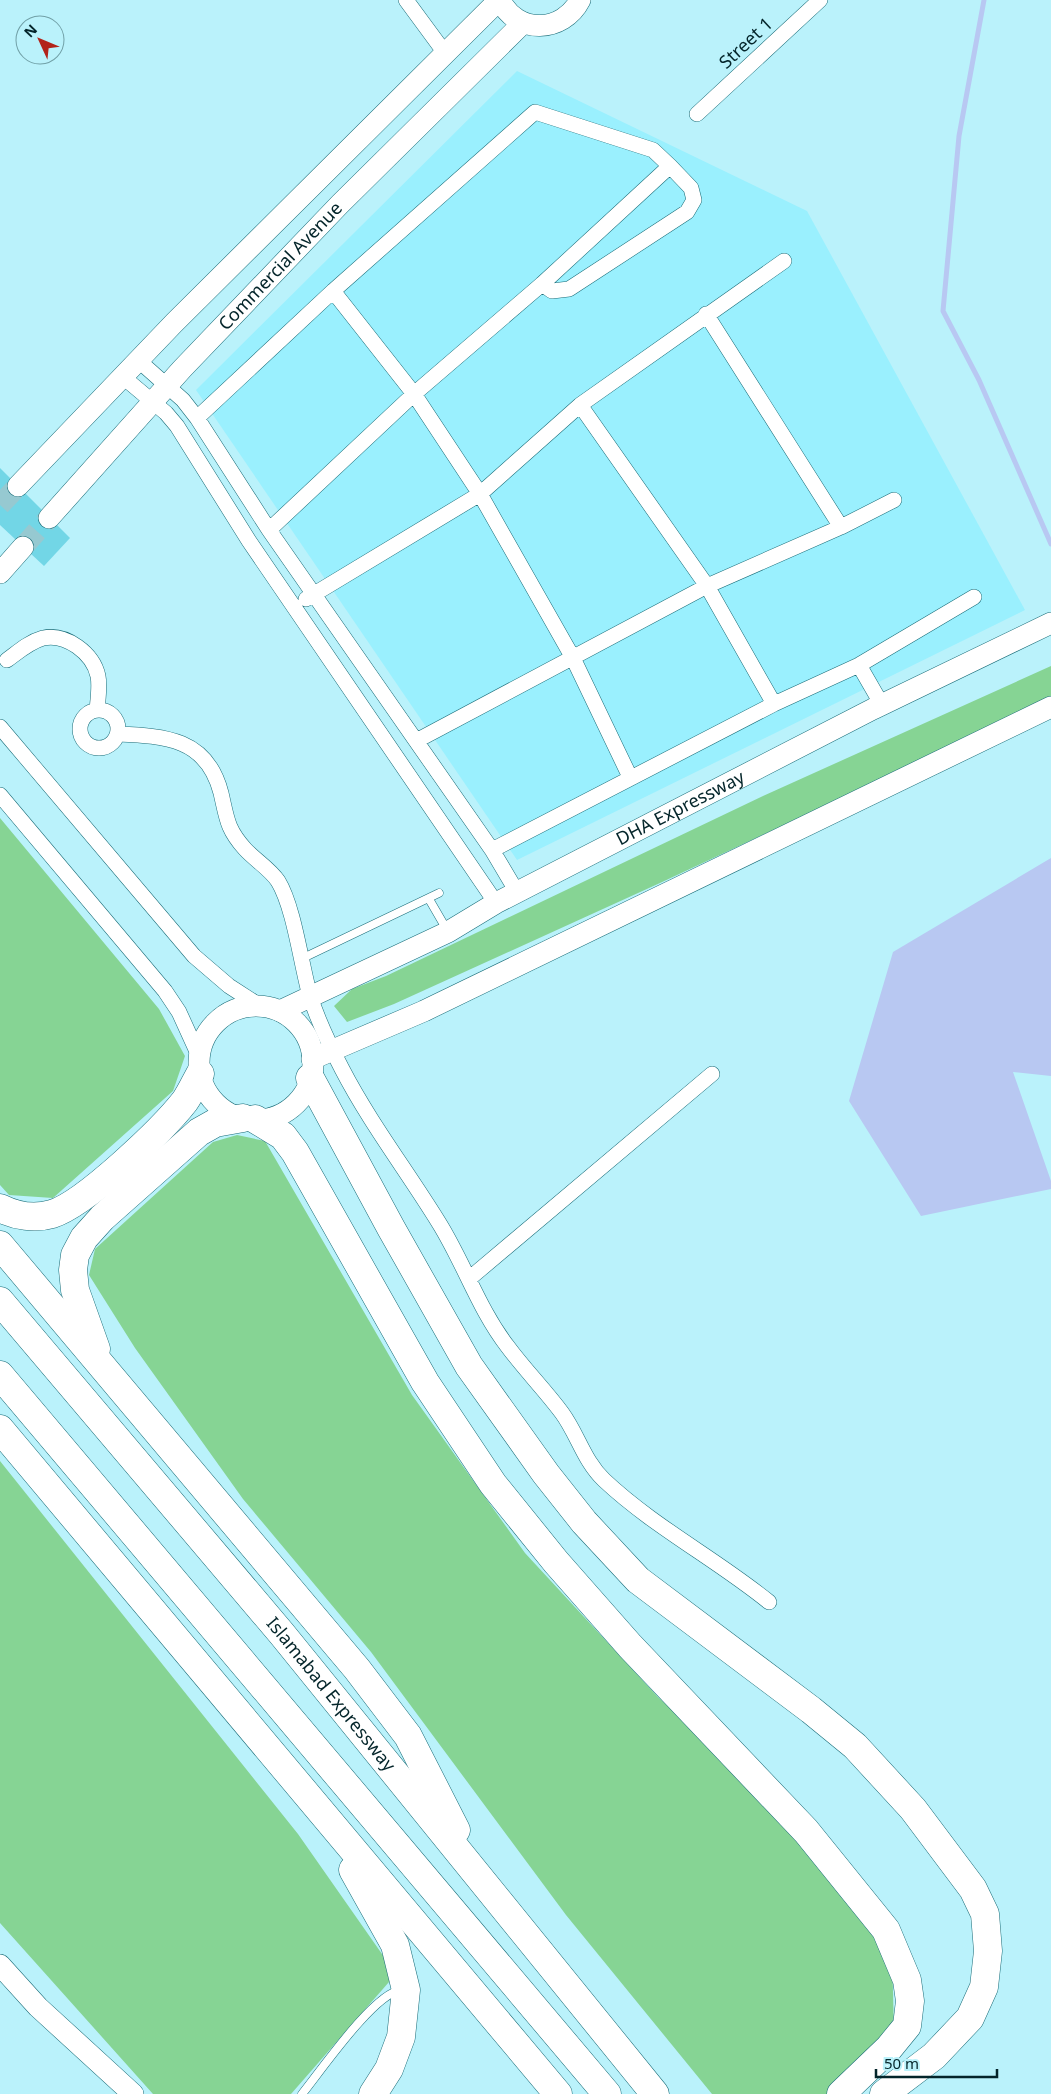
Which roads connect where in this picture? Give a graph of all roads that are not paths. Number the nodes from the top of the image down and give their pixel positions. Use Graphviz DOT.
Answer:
graph roads {
  1 [pos="406,0"];
  2 [pos="500,0"];
  3 [pos="580,0"];
  4 [pos="820,0"];
  5 [pos="523,23"];
  6 [pos="445,53"];
  7 [pos="697,114"];
  8 [pos="670,166"];
  9 [pos="784,261"];
  10 [pos="542,284"];
  11 [pos="333,291"];
  12 [pos="706,314"];
  13 [pos="141,363"];
  14 [pos="125,379"];
  15 [pos="168,386"];
  16 [pos="414,394"];
  17 [pos="152,402"];
  18 [pos="580,404"];
  19 [pos="198,418"];
  20 [pos="18,486"];
  21 [pos="480,494"];
  22 [pos="894,500"];
  23 [pos="49,518"];
  24 [pos="841,526"];
  25 [pos="269,530"];
  26 [pos="23,547"];
  27 [pos="0,573"];
  28 [pos="707,586"];
  29 [pos="314,595"];
  30 [pos="974,596"];
  31 [pos="294,606"];
  32 [pos="1051,623"];
  33 [pos="574,658"];
  34 [pos="7,660"];
  35 [pos="859,665"];
  36 [pos="774,704"];
  37 [pos="882,705"];
  38 [pos="1051,707"];
  39 [pos="97,710"];
  40 [pos="0,728"];
  41 [pos="118,734"];
  42 [pos="416,741"];
  43 [pos="630,777"];
  44 [pos="0,796"];
  45 [pos="492,850"];
  46 [pos="517,892"];
  47 [pos="439,893"];
  48 [pos="429,899"];
  49 [pos="496,902"];
  50 [pos="448,932"];
  51 [pos="301,959"];
  52 [pos="311,997"];
  53 [pos="270,1008"];
  54 [pos="333,1051"];
  55 [pos="200,1065"];
  56 [pos="311,1069"];
  57 [pos="712,1074"];
  58 [pos="249,1118"];
  59 [pos="0,1208"];
  60 [pos="0,1245"];
  61 [pos="470,1278"];
  62 [pos="0,1301"];
  63 [pos="102,1366"];
  64 [pos="0,1375"];
  65 [pos="0,1429"];
  66 [pos="769,1602"];
  67 [pos="330,1824"];
  68 [pos="484,1882"];
  69 [pos="0,1965"];
  70 [pos="406,1990"];
  71 [pos="133,2094"];
  72 [pos="302,2094"];
  73 [pos="373,2094"];
  74 [pos="558,2094"];
  75 [pos="607,2094"];
  76 [pos="655,2094"];
  77 [pos="841,2094"];
  78 [pos="884,2094"];
  1 -- 6 [label="street"];
  2 -- 5 [label="main road"];
  2 -- 6 [label="main road, Commercial Avenue"];
  3 -- 5 [label="main road"];
  4 -- 7 [label="street, Street 1"];
  5 -- 15 [label="main road, Commercial Avenue"];
  6 -- 13 [label="main road, Commercial Avenue"];
  8 -- 10 [label="street"];
  8 -- 10 [label="street"];
  8 -- 11 [label="street"];
  9 -- 12 [label="street"];
  10 -- 16 [label="street"];
  11 -- 16 [label="street"];
  11 -- 19 [label="street"];
  12 -- 18 [label="street"];
  12 -- 24 [label="street"];
  13 -- 14 [label="main road, Commercial Avenue"];
  13 -- 15 [label="street"];
  14 -- 17 [label="street"];
  14 -- 20 [label="main road, Commercial Avenue"];
  15 -- 17 [label="main road, Commercial Avenue"];
  15 -- 19 [label="street"];
  16 -- 21 [label="street"];
  16 -- 25 [label="street"];
  17 -- 23 [label="main road, Commercial Avenue"];
  17 -- 31 [label="street"];
  18 -- 21 [label="street"];
  18 -- 28 [label="street"];
  19 -- 25 [label="street"];
  21 -- 29 [label="street"];
  21 -- 33 [label="street"];
  22 -- 24 [label="street"];
  24 -- 28 [label="street"];
  25 -- 29 [label="street"];
  26 -- 27 [label="main road"];
  28 -- 33 [label="street"];
  28 -- 36 [label="street"];
  29 -- 31 [label="street"];
  29 -- 42 [label="street"];
  30 -- 35 [label="street"];
  31 -- 49 [label="street"];
  32 -- 37 [label="main road, DHA Expressway"];
  33 -- 42 [label="street"];
  33 -- 43 [label="street"];
  34 -- 39 [label="street"];
  35 -- 36 [label="street"];
  35 -- 37 [label="street"];
  36 -- 43 [label="street"];
  37 -- 46 [label="main road, DHA Expressway"];
  38 -- 54 [label="main road"];
  39 -- 41 [label="street"];
  39 -- 41 [label="street"];
  40 -- 53 [label="street"];
  41 -- 51 [label="street"];
  42 -- 45 [label="street"];
  43 -- 45 [label="street"];
  44 -- 55 [label="street"];
  45 -- 46 [label="street"];
  46 -- 49 [label="main road, DHA Expressway"];
  47 -- 48 [label="lane"];
  48 -- 50 [label="lane"];
  48 -- 51 [label="lane"];
  49 -- 50 [label="main road, DHA Expressway"];
  50 -- 52 [label="main road, DHA Expressway"];
  51 -- 52 [label="street"];
  52 -- 53 [label="main road, DHA Expressway"];
  52 -- 54 [label="street"];
  53 -- 55 [label="main road"];
  53 -- 56 [label="main road"];
  54 -- 56 [label="main road"];
  54 -- 61 [label="street"];
  55 -- 58 [label="main road"];
  55 -- 59 [label="highway"];
  56 -- 58 [label="main road"];
  56 -- 78 [label="highway"];
  57 -- 61 [label="street"];
  58 -- 63 [label="highway"];
  58 -- 77 [label="highway"];
  60 -- 63 [label="highway"];
  61 -- 66 [label="street"];
  62 -- 68 [label="highway, Islamabad Expressway"];
  63 -- 68 [label="highway"];
  64 -- 75 [label="highway"];
  65 -- 67 [label="highway"];
  67 -- 70 [label="highway"];
  67 -- 74 [label="highway"];
  68 -- 76 [label="highway, Islamabad Expressway"];
  69 -- 71 [label="main road"];
  70 -- 72 [label="lane"];
  70 -- 73 [label="highway"];
}
